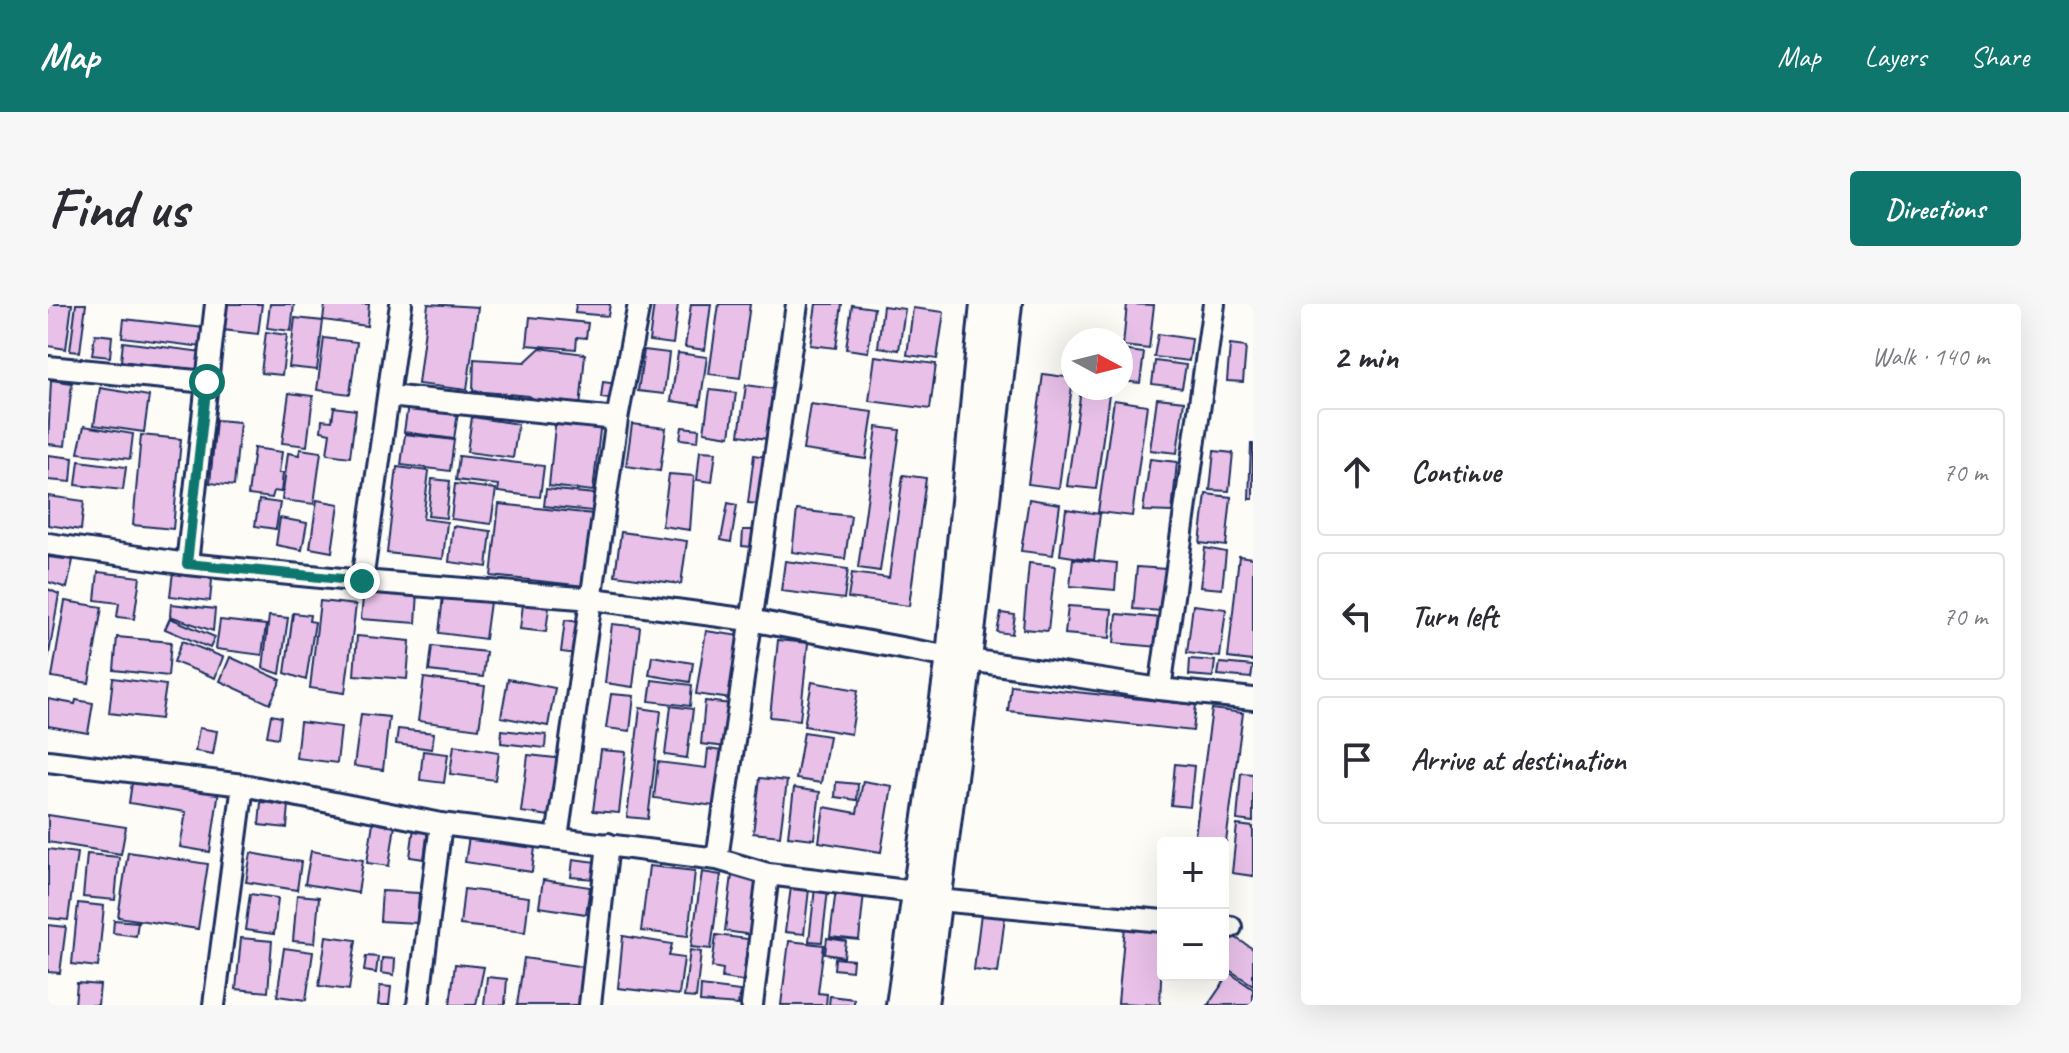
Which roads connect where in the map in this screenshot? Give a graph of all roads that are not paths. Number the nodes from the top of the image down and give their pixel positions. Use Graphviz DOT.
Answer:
graph roads {
  1 [pos="216,304"];
  2 [pos="401,304"];
  3 [pos="639,304"];
  4 [pos="797,304"];
  5 [pos="984,304"];
  6 [pos="1008,304"];
  7 [pos="1214,304"];
  8 [pos="48,367"];
  9 [pos="207,382"];
  10 [pos="388,396"];
  11 [pos="617,419"];
  12 [pos="48,544"];
  13 [pos="187,564"];
  14 [pos="362,581"];
  15 [pos="593,599"];
  16 [pos="750,620"];
  17 [pos="959,658"];
  18 [pos="1160,689"];
  19 [pos="1253,699"];
  20 [pos="48,761"];
  21 [pos="243,785"];
  22 [pos="441,824"];
  23 [pos="557,838"];
  24 [pos="608,844"];
  25 [pos="717,859"];
  26 [pos="768,874"];
  27 [pos="926,896"];
  28 [pos="1157,920"];
  29 [pos="214,1005"];
  30 [pos="418,1005"];
  31 [pos="590,1005"];
  32 [pos="752,1005"];
  33 [pos="900,1005"];
  34 [pos="924,1005"];
  1 -- 9 [label="street"];
  2 -- 10 [label="street"];
  3 -- 11 [label="street"];
  4 -- 16 [label="street"];
  5 -- 17 [label="main road"];
  6 -- 17 [label="main road"];
  7 -- 18 [label="street"];
  8 -- 9 [label="street"];
  9 -- 13 [label="street"];
  10 -- 11 [label="street"];
  10 -- 14 [label="street"];
  11 -- 15 [label="street"];
  12 -- 13 [label="street"];
  13 -- 14 [label="street"];
  14 -- 15 [label="street"];
  15 -- 16 [label="street"];
  15 -- 23 [label="street"];
  16 -- 17 [label="street"];
  16 -- 25 [label="street"];
  17 -- 18 [label="street"];
  17 -- 27 [label="main road"];
  18 -- 19 [label="street"];
  20 -- 21 [label="street"];
  21 -- 22 [label="street"];
  21 -- 29 [label="street"];
  22 -- 23 [label="street"];
  22 -- 30 [label="street"];
  23 -- 24 [label="street"];
  24 -- 25 [label="street"];
  24 -- 31 [label="street"];
  25 -- 26 [label="street"];
  26 -- 27 [label="street"];
  26 -- 32 [label="street"];
  27 -- 28 [label="street"];
  27 -- 33 [label="main road"];
  27 -- 34 [label="main road"];
}
